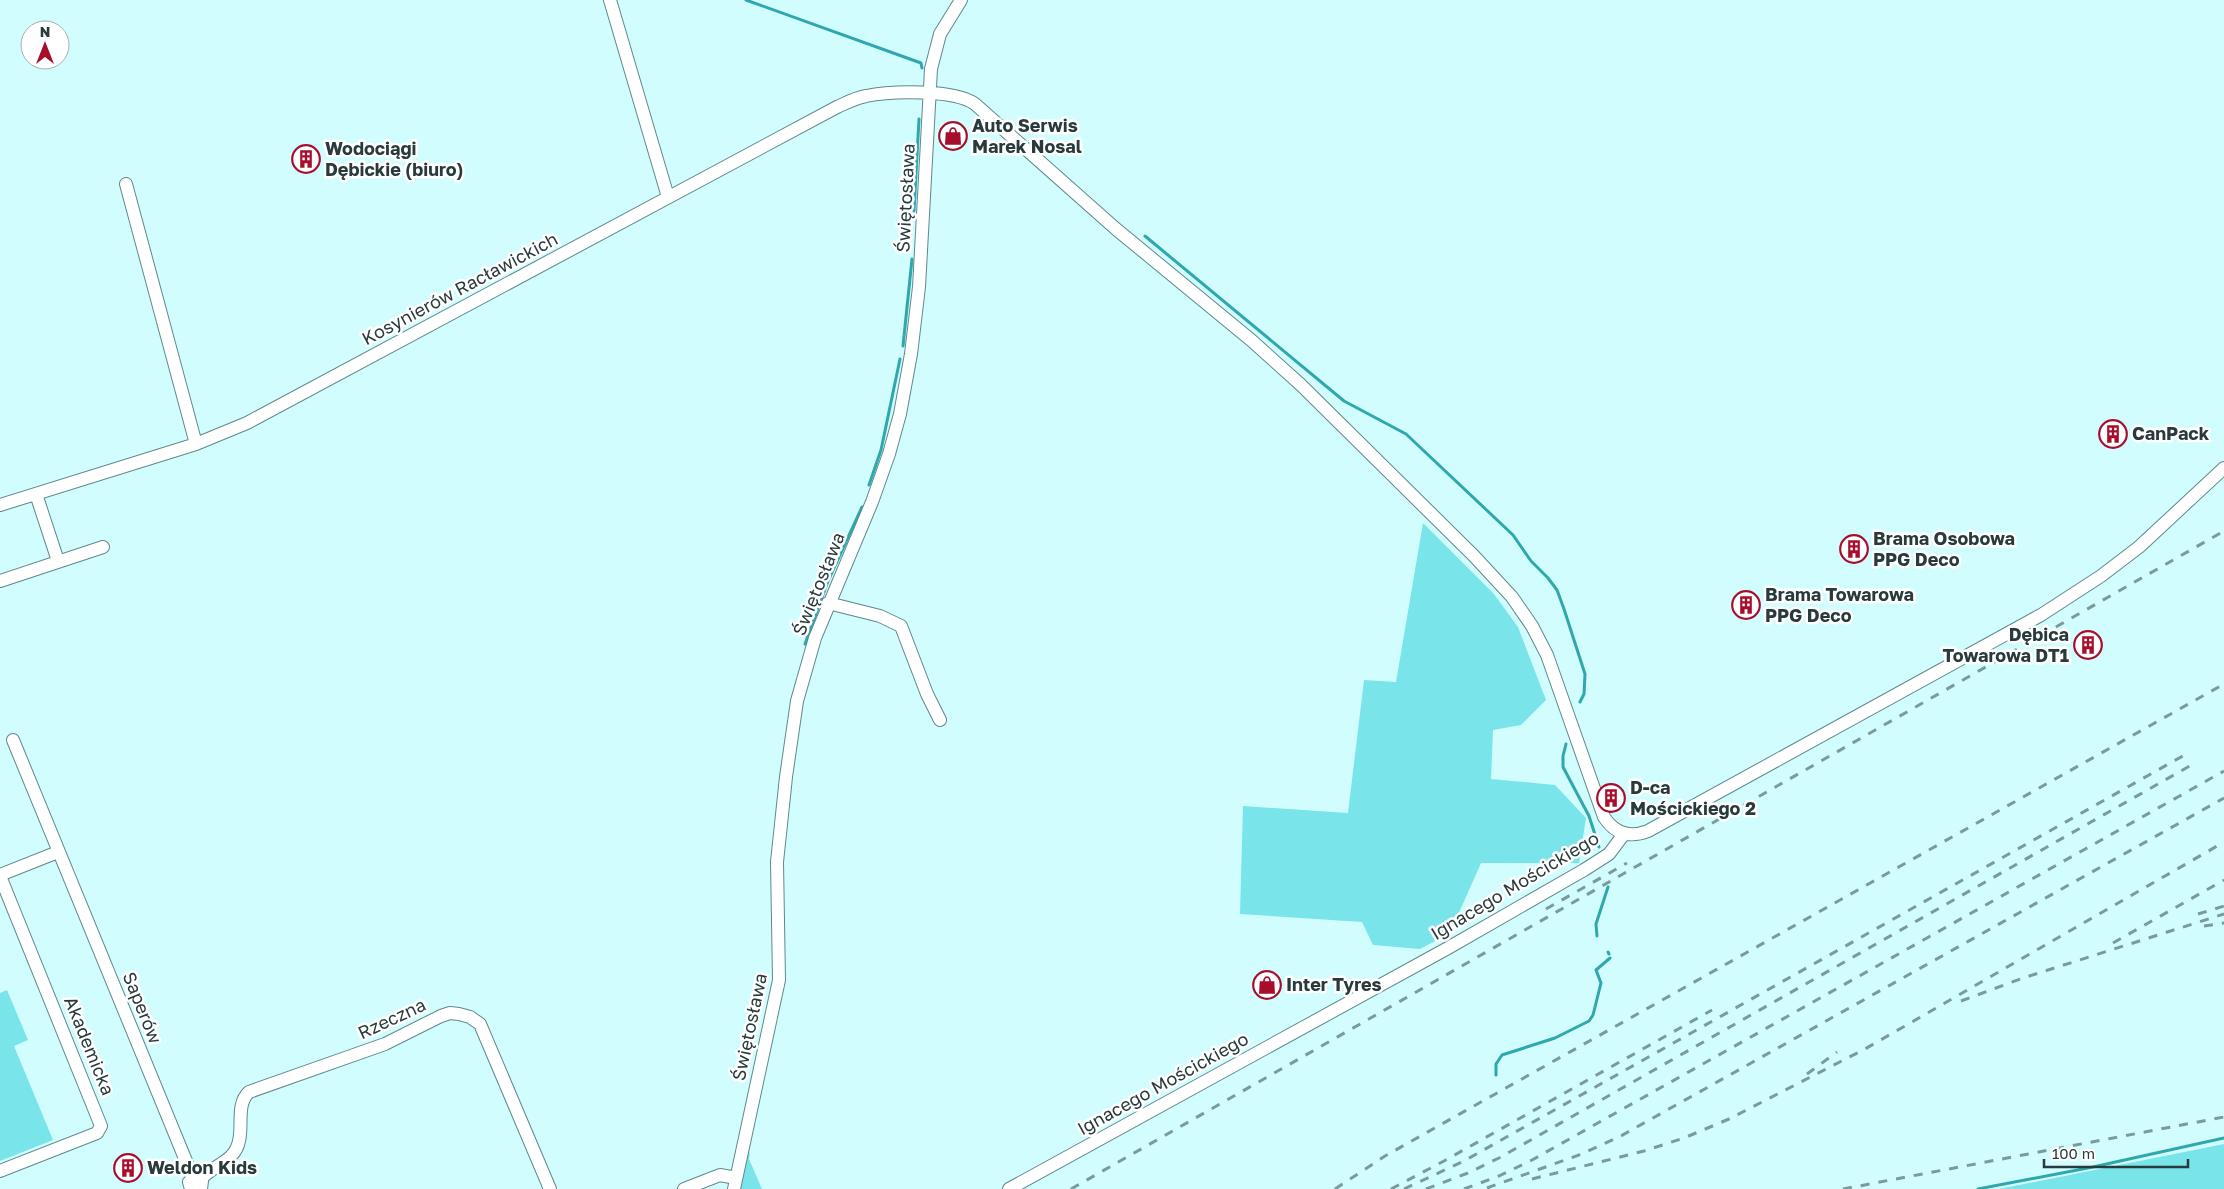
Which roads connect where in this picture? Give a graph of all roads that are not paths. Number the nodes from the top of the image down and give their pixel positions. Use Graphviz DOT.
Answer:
graph roads {
  1 [pos="610,0"];
  2 [pos="961,0"];
  3 [pos="928,94"];
  4 [pos="126,184"];
  5 [pos="668,197"];
  6 [pos="196,444"];
  7 [pos="2224,468"];
  8 [pos="36,494"];
  9 [pos="0,505"];
  10 [pos="104,547"];
  11 [pos="58,561"];
  12 [pos="0,581"];
  13 [pos="828,604"];
  14 [pos="940,720"];
  15 [pos="13,740"];
  16 [pos="1624,834"];
  17 [pos="58,852"];
  18 [pos="0,876"];
  19 [pos="0,1171"];
  20 [pos="735,1183"];
  21 [pos="192,1185"];
  22 [pos="550,1189"];
  23 [pos="684,1189"];
  24 [pos="1009,1189"];
  1 -- 5 [label="street"];
  2 -- 3 [label="street, Świętosława"];
  3 -- 5 [label="street, Kosynierów Racławickich"];
  3 -- 13 [label="street, Świętosława"];
  3 -- 16 [label="street, Kosynierów Racławickich"];
  4 -- 6 [label="street"];
  5 -- 6 [label="street, Kosynierów Racławickich"];
  6 -- 8 [label="street, Kosynierów Racławickich"];
  7 -- 16 [label="street, Ignacego Mościckiego"];
  8 -- 9 [label="street, Kosynierów Racławickich"];
  8 -- 11 [label="street"];
  10 -- 11 [label="street"];
  11 -- 12 [label="street"];
  13 -- 14 [label="street"];
  13 -- 20 [label="street, Świętosława"];
  15 -- 17 [label="street, Saperów"];
  16 -- 24 [label="street, Ignacego Mościckiego"];
  17 -- 18 [label="street"];
  17 -- 21 [label="street, Saperów"];
  18 -- 19 [label="street, Akademicka"];
  20 -- 23 [label="street"];
  21 -- 22 [label="street, Rzeczna"];
}
